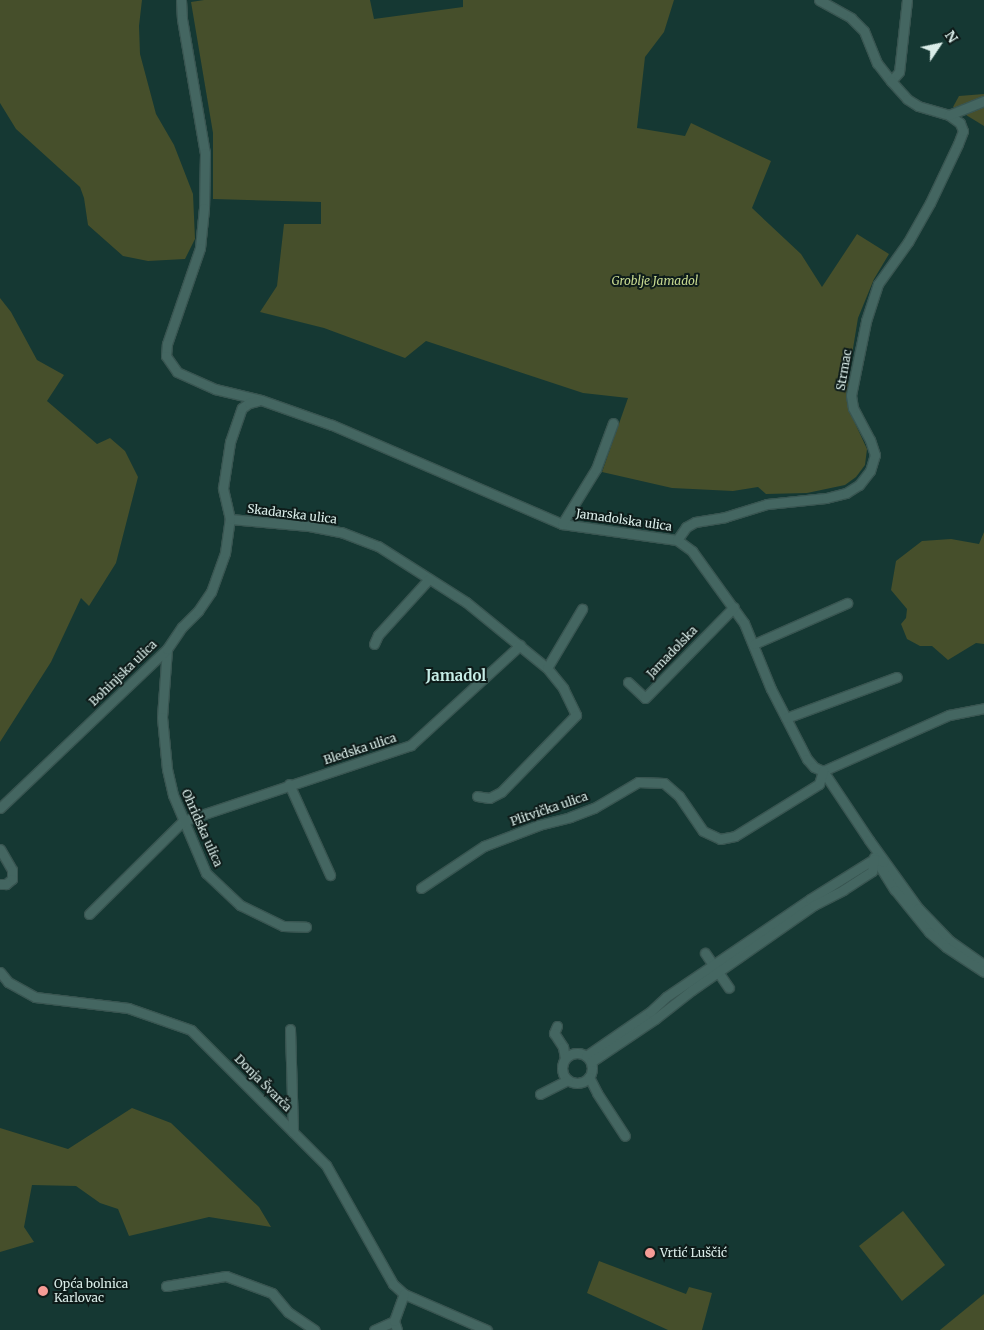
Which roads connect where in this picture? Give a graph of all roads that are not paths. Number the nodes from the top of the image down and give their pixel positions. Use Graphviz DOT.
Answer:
graph roads {
  1 [pos="181,0"];
  2 [pos="819,0"];
  3 [pos="907,0"];
  4 [pos="891,81"];
  5 [pos="984,101"];
  6 [pos="949,116"];
  7 [pos="261,400"];
  8 [pos="613,423"];
  9 [pos="230,519"];
  10 [pos="562,524"];
  11 [pos="677,540"];
  12 [pos="429,579"];
  13 [pos="847,603"];
  14 [pos="734,607"];
  15 [pos="582,609"];
  16 [pos="374,644"];
  17 [pos="754,644"];
  18 [pos="520,646"];
  19 [pos="167,649"];
  20 [pos="547,668"];
  21 [pos="897,677"];
  22 [pos="628,682"];
  23 [pos="984,708"];
  24 [pos="786,718"];
  25 [pos="823,771"];
  26 [pos="289,784"];
  27 [pos="478,796"];
  28 [pos="0,808"];
  29 [pos="183,821"];
  30 [pos="869,840"];
  31 [pos="0,849"];
  32 [pos="874,859"];
  33 [pos="884,862"];
  34 [pos="872,871"];
  35 [pos="330,875"];
  36 [pos="883,875"];
  37 [pos="0,884"];
  38 [pos="421,888"];
  39 [pos="89,914"];
  40 [pos="306,927"];
  41 [pos="705,953"];
  42 [pos="984,965"];
  43 [pos="716,969"];
  44 [pos="0,972"];
  45 [pos="984,972"];
  46 [pos="729,988"];
  47 [pos="557,1026"];
  48 [pos="290,1029"];
  49 [pos="568,1055"];
  50 [pos="589,1059"];
  51 [pos="565,1076"];
  52 [pos="586,1079"];
  53 [pos="540,1094"];
  54 [pos="293,1132"];
  55 [pos="625,1136"];
  56 [pos="166,1286"];
  57 [pos="404,1294"];
  58 [pos="395,1326"];
  59 [pos="316,1330"];
  60 [pos="374,1330"];
  61 [pos="486,1330"];
  1 -- 7 [label="street, Jamadolska ulica"];
  2 -- 4 [label="street"];
  3 -- 4 [label="street"];
  4 -- 6 [label="street"];
  5 -- 6 [label="street"];
  6 -- 11 [label="street, Strmac"];
  7 -- 9 [label="street, Bohinjska ulica"];
  7 -- 10 [label="street, Jamadolska ulica"];
  8 -- 10 [label="street"];
  9 -- 12 [label="street, Skadarska ulica"];
  9 -- 19 [label="street, Bohinjska ulica"];
  10 -- 11 [label="street, Jamadolska ulica"];
  11 -- 14 [label="street, Jamadolska ulica"];
  12 -- 16 [label="street"];
  12 -- 18 [label="street, Skadarska ulica"];
  13 -- 17 [label="street"];
  14 -- 17 [label="street, Jamadolska ulica"];
  14 -- 22 [label="street, Jamadolska"];
  15 -- 20 [label="street"];
  17 -- 24 [label="street, Jamadolska ulica"];
  18 -- 20 [label="street, Skadarska ulica"];
  18 -- 26 [label="street, Bledska ulica"];
  19 -- 28 [label="street, Bohinjska ulica"];
  19 -- 29 [label="street, Ohridska ulica"];
  20 -- 27 [label="street, Skadarska ulica"];
  21 -- 24 [label="street"];
  23 -- 25 [label="street"];
  24 -- 25 [label="street, Jamadolska ulica"];
  25 -- 30 [label="street, Jamadolska ulica"];
  25 -- 38 [label="street, Plitvička ulica"];
  26 -- 29 [label="street, Bledska ulica"];
  26 -- 35 [label="street"];
  29 -- 39 [label="street, Bledska ulica"];
  29 -- 40 [label="street, Ohridska ulica"];
  30 -- 32 [label="street"];
  30 -- 33 [label="street, Jamadolska ulica"];
  31 -- 37 [label="street"];
  32 -- 33 [label="street"];
  32 -- 34 [label="street"];
  32 -- 36 [label="street"];
  32 -- 43 [label="street"];
  33 -- 42 [label="street, Jamadolska ulica"];
  34 -- 36 [label="street"];
  34 -- 43 [label="street"];
  36 -- 45 [label="street"];
  41 -- 43 [label="street"];
  43 -- 46 [label="street"];
  43 -- 50 [label="street"];
  44 -- 54 [label="street, Donja Švarča"];
  47 -- 49 [label="street"];
  48 -- 54 [label="street"];
  49 -- 50 [label="street"];
  49 -- 51 [label="street"];
  50 -- 52 [label="street"];
  51 -- 52 [label="street"];
  51 -- 53 [label="street"];
  52 -- 55 [label="street"];
  54 -- 57 [label="street, Donja Švarča"];
  56 -- 59 [label="street"];
  57 -- 58 [label="street"];
  57 -- 61 [label="street"];
  58 -- 60 [label="street"];
}
